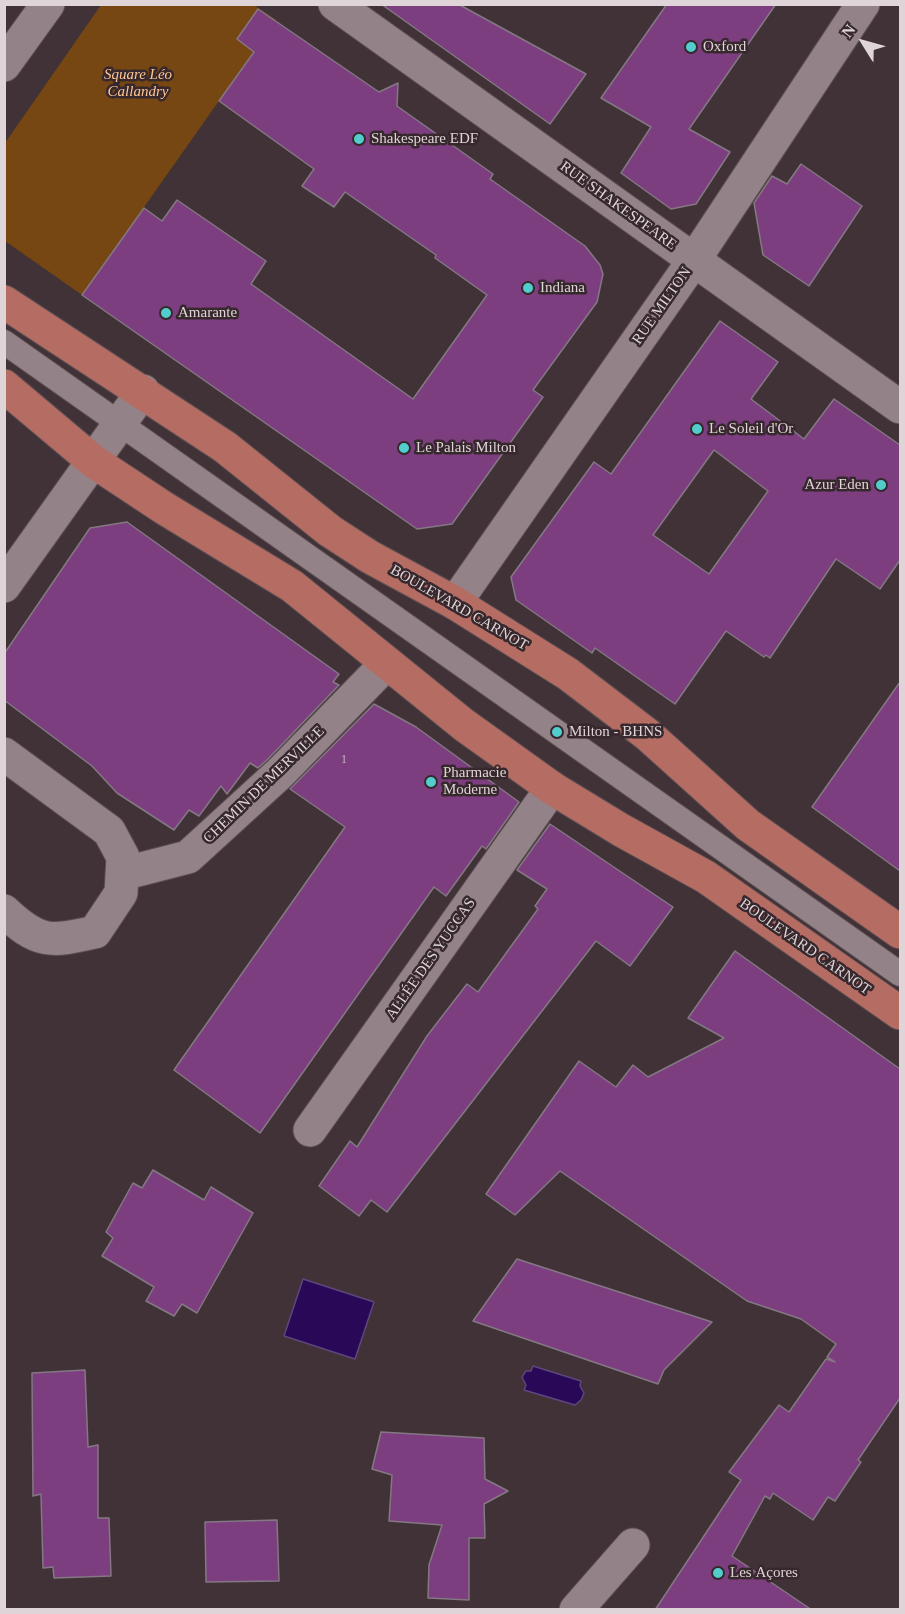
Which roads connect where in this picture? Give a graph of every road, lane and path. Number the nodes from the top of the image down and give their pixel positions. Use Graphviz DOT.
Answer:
graph roads {
  1 [pos="48,4"];
  2 [pos="335,4"];
  3 [pos="863,4"];
  4 [pos="4,65"];
  5 [pos="694,260"];
  6 [pos="4,302"];
  7 [pos="4,342"];
  8 [pos="4,386"];
  9 [pos="143,392"];
  10 [pos="900,407"];
  11 [pos="120,423"];
  12 [pos="93,461"];
  13 [pos="4,586"];
  14 [pos="455,603"];
  15 [pos="386,663"];
  16 [pos="4,754"];
  17 [pos="552,788"];
  18 [pos="122,874"];
  19 [pos="4,911"];
  20 [pos="900,932"];
  21 [pos="900,974"];
  22 [pos="900,1013"];
  23 [pos="310,1130"];
  24 [pos="633,1545"];
  25 [pos="576,1610"];
  1 -- 4 [label="street"];
  2 -- 5 [label="street, RUE SHAKESPEARE"];
  3 -- 5 [label="street, RUE MILTON"];
  5 -- 10 [label="street, RUE SHAKESPEARE"];
  5 -- 14 [label="street, RUE MILTON"];
  6 -- 9 [label="main road, BOULEVARD CARNOT"];
  7 -- 11 [label="lane"];
  8 -- 12 [label="main road, BOULEVARD CARNOT"];
  9 -- 11 [label="street"];
  9 -- 14 [label="main road, BOULEVARD CARNOT"];
  11 -- 12 [label="street"];
  11 -- 21 [label="lane"];
  12 -- 13 [label="street"];
  12 -- 15 [label="main road, BOULEVARD CARNOT"];
  14 -- 20 [label="main road, BOULEVARD CARNOT"];
  15 -- 17 [label="main road, BOULEVARD CARNOT"];
  15 -- 18 [label="street, CHEMIN DE MERVILLE"];
  16 -- 18 [label="street"];
  17 -- 22 [label="main road, BOULEVARD CARNOT"];
  17 -- 23 [label="street, ALLÉE DES YUCCAS"];
  18 -- 19 [label="street"];
  24 -- 25 [label="street"];
}
